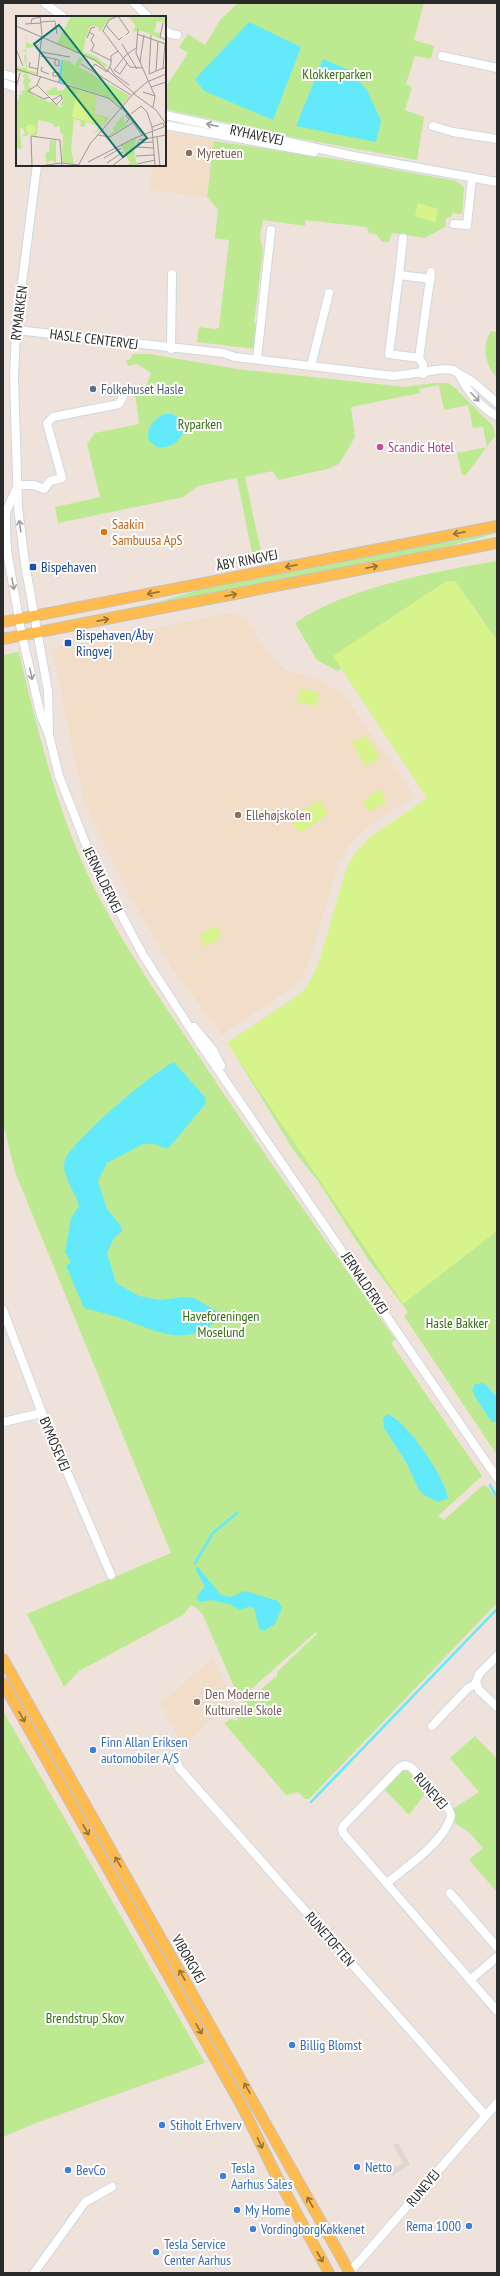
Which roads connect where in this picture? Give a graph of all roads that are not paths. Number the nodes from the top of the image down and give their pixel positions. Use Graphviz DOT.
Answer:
graph roads {
  1 [pos="45,3"];
  2 [pos="134,3"];
  3 [pos="62,16"];
  4 [pos="147,16"];
  5 [pos="166,31"];
  6 [pos="177,35"];
  7 [pos="442,56"];
  8 [pos="497,68"];
  9 [pos="3,74"];
  10 [pos="16,78"];
  11 [pos="3,83"];
  12 [pos="16,88"];
  13 [pos="166,115"];
  14 [pos="166,125"];
  15 [pos="433,126"];
  16 [pos="497,139"];
  17 [pos="348,155"];
  18 [pos="37,166"];
  19 [pos="472,178"];
  20 [pos="497,182"];
  21 [pos="454,224"];
  22 [pos="271,230"];
  23 [pos="403,238"];
  24 [pos="172,274"];
  25 [pos="399,275"];
  26 [pos="328,293"];
  27 [pos="16,330"];
  28 [pos="172,348"];
  29 [pos="419,358"];
  30 [pos="257,359"];
  31 [pos="311,366"];
  32 [pos="424,374"];
  33 [pos="459,374"];
  34 [pos="123,397"];
  35 [pos="497,403"];
  36 [pos="497,416"];
  37 [pos="18,485"];
  38 [pos="497,526"];
  39 [pos="497,543"];
  40 [pos="34,616"];
  41 [pos="19,619"];
  42 [pos="3,622"];
  43 [pos="37,633"];
  44 [pos="22,636"];
  45 [pos="3,639"];
  46 [pos="49,735"];
  47 [pos="3,1310"];
  48 [pos="42,1413"];
  49 [pos="3,1422"];
  50 [pos="497,1478"];
  51 [pos="111,1575"];
  52 [pos="497,1656"];
  53 [pos="3,1659"];
  54 [pos="3,1683"];
  55 [pos="476,1684"];
  56 [pos="497,1706"];
  57 [pos="432,1726"];
  58 [pos="177,1762"];
  59 [pos="387,1883"];
  60 [pos="450,1893"];
  61 [pos="497,1947"];
  62 [pos="497,1957"];
  63 [pos="470,1980"];
  64 [pos="497,2011"];
  65 [pos="497,2103"];
  66 [pos="485,2115"];
  67 [pos="112,2187"];
  68 [pos="34,2273"];
  69 [pos="329,2273"];
  70 [pos="350,2273"];
  1 -- 3 [label="street"];
  2 -- 4 [label="street"];
  5 -- 6 [label="street"];
  7 -- 8 [label="street"];
  9 -- 10 [label="street"];
  11 -- 12 [label="street"];
  17 -- 13 [label="street, RYHAVEVEJ, one-way"];
  14 -- 17 [label="street, RYHAVEVEJ"];
  15 -- 16 [label="street"];
  17 -- 19 [label="street, RYHAVEVEJ"];
  18 -- 27 [label="street, RYMARKEN"];
  19 -- 20 [label="street, RYHAVEVEJ"];
  19 -- 21 [label="street"];
  22 -- 30 [label="street"];
  23 -- 25 [label="street"];
  24 -- 28 [label="street"];
  25 -- 29 [label="street"];
  25 -- 29 [label="street"];
  26 -- 31 [label="street"];
  27 -- 28 [label="street, HASLE CENTERVEJ"];
  27 -- 37 [label="street, RYMARKEN"];
  28 -- 30 [label="street, HASLE CENTERVEJ"];
  29 -- 32 [label="street"];
  30 -- 31 [label="street, HASLE CENTERVEJ"];
  31 -- 32 [label="street, HASLE CENTERVEJ"];
  32 -- 33 [label="street, HASLE CENTERVEJ"];
  33 -- 35 [label="street"];
  33 -- 36 [label="street, one-way"];
  34 -- 37 [label="street"];
  40 -- 37 [label="street, RYMARKEN, one-way"];
  37 -- 41 [label="street, RYMARKEN, one-way"];
  38 -- 40 [label="main road, ÅBY RINGVEJ, one-way"];
  43 -- 39 [label="main road, one-way"];
  40 -- 41 [label="main road, ÅBY RINGVEJ"];
  40 -- 43 [label="street, JERNALDERVEJ"];
  41 -- 42 [label="main road, ÅBY RINGVEJ"];
  41 -- 44 [label="street, JERNALDERVEJ"];
  43 -- 44 [label="main road"];
  43 -- 46 [label="street, JERNALDERVEJ"];
  44 -- 45 [label="main road"];
  44 -- 46 [label="street, JERNALDERVEJ, one-way"];
  46 -- 50 [label="street, JERNALDERVEJ"];
  47 -- 48 [label="street, BYMOSEVEJ"];
  48 -- 49 [label="street"];
  48 -- 51 [label="street, BYMOSEVEJ"];
  52 -- 55 [label="street"];
  70 -- 53 [label="main road, VIBORGVEJ, one-way"];
  54 -- 69 [label="main road, VIBORGVEJ, one-way"];
  55 -- 56 [label="street"];
  55 -- 57 [label="street"];
  58 -- 66 [label="street, RUNETOFTEN"];
  59 -- 59 [label="street, RUNEVEJ"];
  59 -- 63 [label="street, RUNEVEJ"];
  60 -- 61 [label="street"];
  62 -- 63 [label="street"];
  63 -- 64 [label="street, RUNEVEJ"];
  65 -- 66 [label="street, RUNEVEJ"];
  66 -- 70 [label="street, RUNEVEJ"];
  67 -- 68 [label="street"];
}
